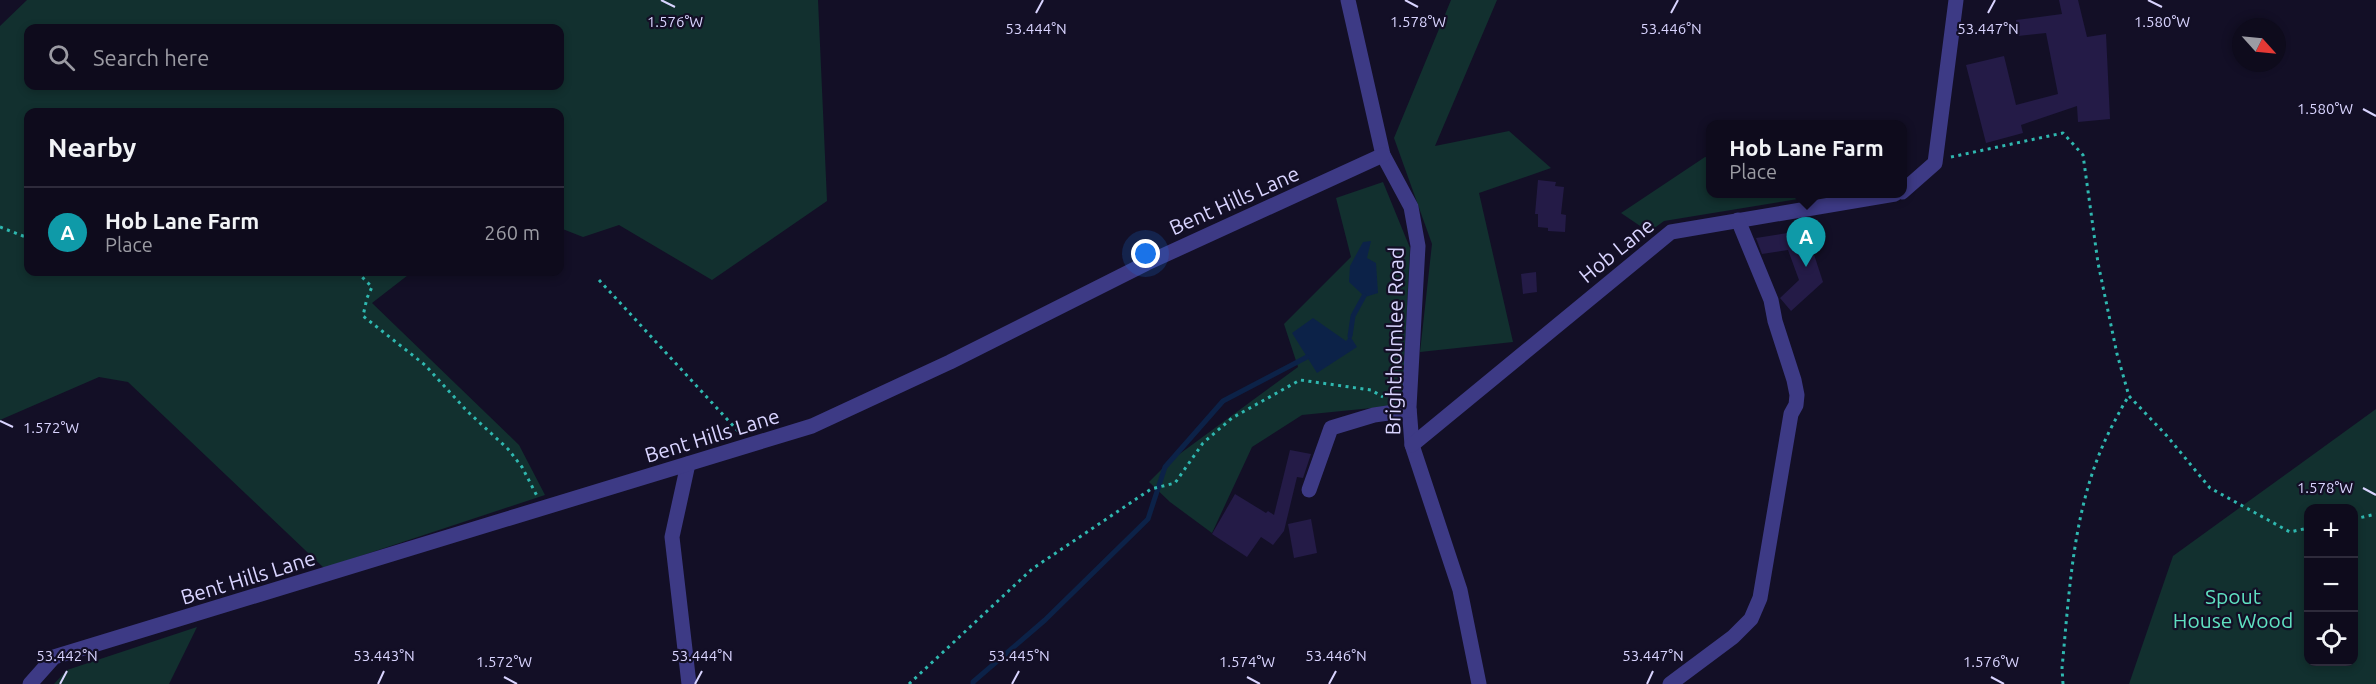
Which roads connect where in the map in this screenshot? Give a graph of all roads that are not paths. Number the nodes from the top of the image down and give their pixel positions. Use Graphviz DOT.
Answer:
graph roads {
  1 [pos="1348,0"];
  2 [pos="1956,0"];
  3 [pos="1383,155"];
  4 [pos="1907,188"];
  5 [pos="1871,198"];
  6 [pos="1738,220"];
  7 [pos="1409,407"];
  8 [pos="1412,445"];
  9 [pos="688,464"];
  10 [pos="1309,490"];
  11 [pos="30,684"];
  12 [pos="689,684"];
  13 [pos="1479,684"];
  14 [pos="1670,684"];
  1 -- 3 [label="street, Brightholmlee Road"];
  2 -- 4 [label="street"];
  3 -- 7 [label="street, Brightholmlee Road"];
  3 -- 9 [label="street, Bent Hills Lane"];
  5 -- 6 [label="street, Hob Lane"];
  6 -- 8 [label="street, Hob Lane"];
  6 -- 14 [label="street"];
  7 -- 8 [label="street, Brightholmlee Road"];
  7 -- 10 [label="street"];
  8 -- 13 [label="street, Brightholmlee Road"];
  9 -- 11 [label="street, Bent Hills Lane"];
  9 -- 12 [label="street"];
}
